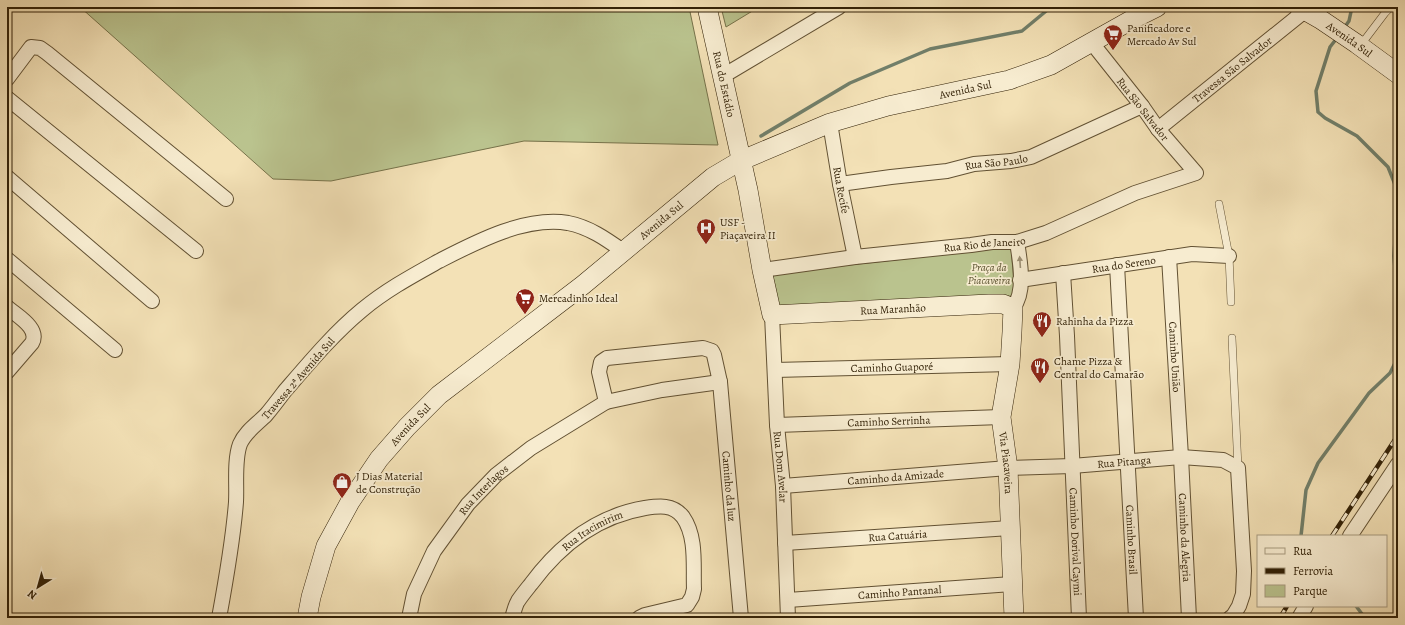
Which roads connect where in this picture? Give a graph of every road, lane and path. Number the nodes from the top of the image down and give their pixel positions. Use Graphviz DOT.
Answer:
graph roads {
  1 [pos="707,7"];
  2 [pos="840,7"];
  3 [pos="1157,7"];
  4 [pos="1391,7"];
  5 [pos="1308,12"];
  6 [pos="1092,43"];
  7 [pos="1359,45"];
  8 [pos="1398,74"];
  9 [pos="723,76"];
  10 [pos="7,79"];
  11 [pos="7,98"];
  12 [pos="1142,106"];
  13 [pos="830,123"];
  14 [pos="1158,129"];
  15 [pos="740,161"];
  16 [pos="1196,173"];
  17 [pos="7,178"];
  18 [pos="840,184"];
  19 [pos="226,199"];
  20 [pos="1219,204"];
  21 [pos="1017,242"];
  22 [pos="196,251"];
  23 [pos="623,251"];
  24 [pos="1228,256"];
  25 [pos="855,257"];
  26 [pos="1169,257"];
  27 [pos="7,258"];
  28 [pos="1116,265"];
  29 [pos="762,270"];
  30 [pos="1063,273"];
  31 [pos="1020,280"];
  32 [pos="152,301"];
  33 [pos="1231,302"];
  34 [pos="7,307"];
  35 [pos="1013,308"];
  36 [pos="772,315"];
  37 [pos="1232,338"];
  38 [pos="115,350"];
  39 [pos="1010,364"];
  40 [pos="775,370"];
  41 [pos="7,372"];
  42 [pos="720,382"];
  43 [pos="606,402"];
  44 [pos="1001,417"];
  45 [pos="776,425"];
  46 [pos="1181,457"];
  47 [pos="1128,461"];
  48 [pos="1398,464"];
  49 [pos="1072,466"];
  50 [pos="1008,468"];
  51 [pos="1238,468"];
  52 [pos="783,486"];
  53 [pos="1010,528"];
  54 [pos="1351,535"];
  55 [pos="785,543"];
  56 [pos="1012,584"];
  57 [pos="788,600"];
  58 [pos="1305,607"];
  59 [pos="219,618"];
  60 [pos="307,618"];
  61 [pos="409,618"];
  62 [pos="512,618"];
  63 [pos="639,618"];
  64 [pos="741,618"];
  65 [pos="788,618"];
  66 [pos="1014,618"];
  67 [pos="1079,618"];
  68 [pos="1136,618"];
  69 [pos="1189,618"];
  70 [pos="1230,618"];
  71 [pos="1299,618"];
  1 -- 9 [label="street, Rua do Estádio"];
  2 -- 9 [label="street"];
  3 -- 6 [label="street, Avenida Sul"];
  4 -- 7 [label="lane"];
  5 -- 7 [label="street, Avenida Sul"];
  5 -- 14 [label="street, Travessa São Salvador"];
  6 -- 12 [label="street, Rua São Salvador"];
  6 -- 13 [label="street, Avenida Sul"];
  7 -- 8 [label="street, Avenida Sul"];
  9 -- 15 [label="street, Rua do Estádio"];
  10 -- 19 [label="street"];
  11 -- 22 [label="street"];
  12 -- 14 [label="street, Rua São Salvador"];
  12 -- 18 [label="street, Rua São Paulo"];
  13 -- 15 [label="street, Avenida Sul"];
  13 -- 18 [label="street, Rua Recife"];
  14 -- 16 [label="street, Rua São Salvador"];
  15 -- 23 [label="street, Avenida Sul"];
  15 -- 29 [label="street, Rua do Estádio"];
  16 -- 21 [label="street, Rua Rio de Janeiro"];
  17 -- 32 [label="street"];
  18 -- 25 [label="street, Rua Recife"];
  20 -- 24 [label="lane"];
  21 -- 25 [label="street, Rua Rio de Janeiro"];
  31 -- 21 [label="street, one-way"];
  23 -- 59 [label="street, Travessa 2ª Avenida Sul"];
  23 -- 60 [label="street, Avenida Sul"];
  24 -- 26 [label="street, Rua do Sereno"];
  24 -- 33 [label="lane"];
  25 -- 29 [label="street, Rua Rio de Janeiro"];
  26 -- 28 [label="street, Rua do Sereno"];
  26 -- 46 [label="street, Caminho União"];
  27 -- 38 [label="street"];
  28 -- 30 [label="street, Rua do Sereno"];
  28 -- 47 [label="street, Caminho Brasil"];
  29 -- 36 [label="street, Rua do Estádio"];
  30 -- 31 [label="street, Rua do Sereno"];
  30 -- 49 [label="street, Caminho Dorival Caymi"];
  31 -- 35 [label="street"];
  34 -- 41 [label="street"];
  35 -- 36 [label="street, Rua Maranhão"];
  35 -- 39 [label="street, Via Piacaveira"];
  36 -- 40 [label="street, Rua Dom Avelar"];
  37 -- 51 [label="lane"];
  39 -- 40 [label="street, Caminho Guaporé"];
  39 -- 44 [label="street, Via Piacaveira"];
  40 -- 45 [label="street, Rua Dom Avelar"];
  42 -- 43 [label="street, Rua Interlagos"];
  42 -- 43 [label="street, Caminho da luz"];
  42 -- 64 [label="street, Caminho da luz"];
  43 -- 61 [label="street, Rua Interlagos"];
  44 -- 45 [label="street, Caminho Serrinha"];
  44 -- 50 [label="street, Via Piacaveira"];
  45 -- 52 [label="street, Rua Dom Avelar"];
  46 -- 47 [label="street, Rua Pitanga"];
  46 -- 51 [label="street, Rua Pitanga"];
  46 -- 69 [label="street, Caminho da Alegria"];
  47 -- 49 [label="street, Rua Pitanga"];
  47 -- 68 [label="street, Caminho Brasil"];
  48 -- 54 [label="street"];
  49 -- 50 [label="street, Rua Pitanga"];
  49 -- 67 [label="street, Caminho Dorival Caymi"];
  50 -- 52 [label="street, Caminho da Amizade"];
  50 -- 53 [label="street, Via Piacaveira"];
  51 -- 70 [label="street"];
  52 -- 55 [label="street, Rua Dom Avelar"];
  53 -- 55 [label="street, Rua Catuária"];
  53 -- 56 [label="street, Via Piacaveira"];
  55 -- 57 [label="street, Rua Dom Avelar"];
  56 -- 57 [label="street, Caminho Pantanal"];
  56 -- 66 [label="street, Via Piacaveira"];
  57 -- 65 [label="street, Rua Dom Avelar"];
  58 -- 71 [label="street"];
  62 -- 63 [label="street, Rua Itacimirim"];
}
